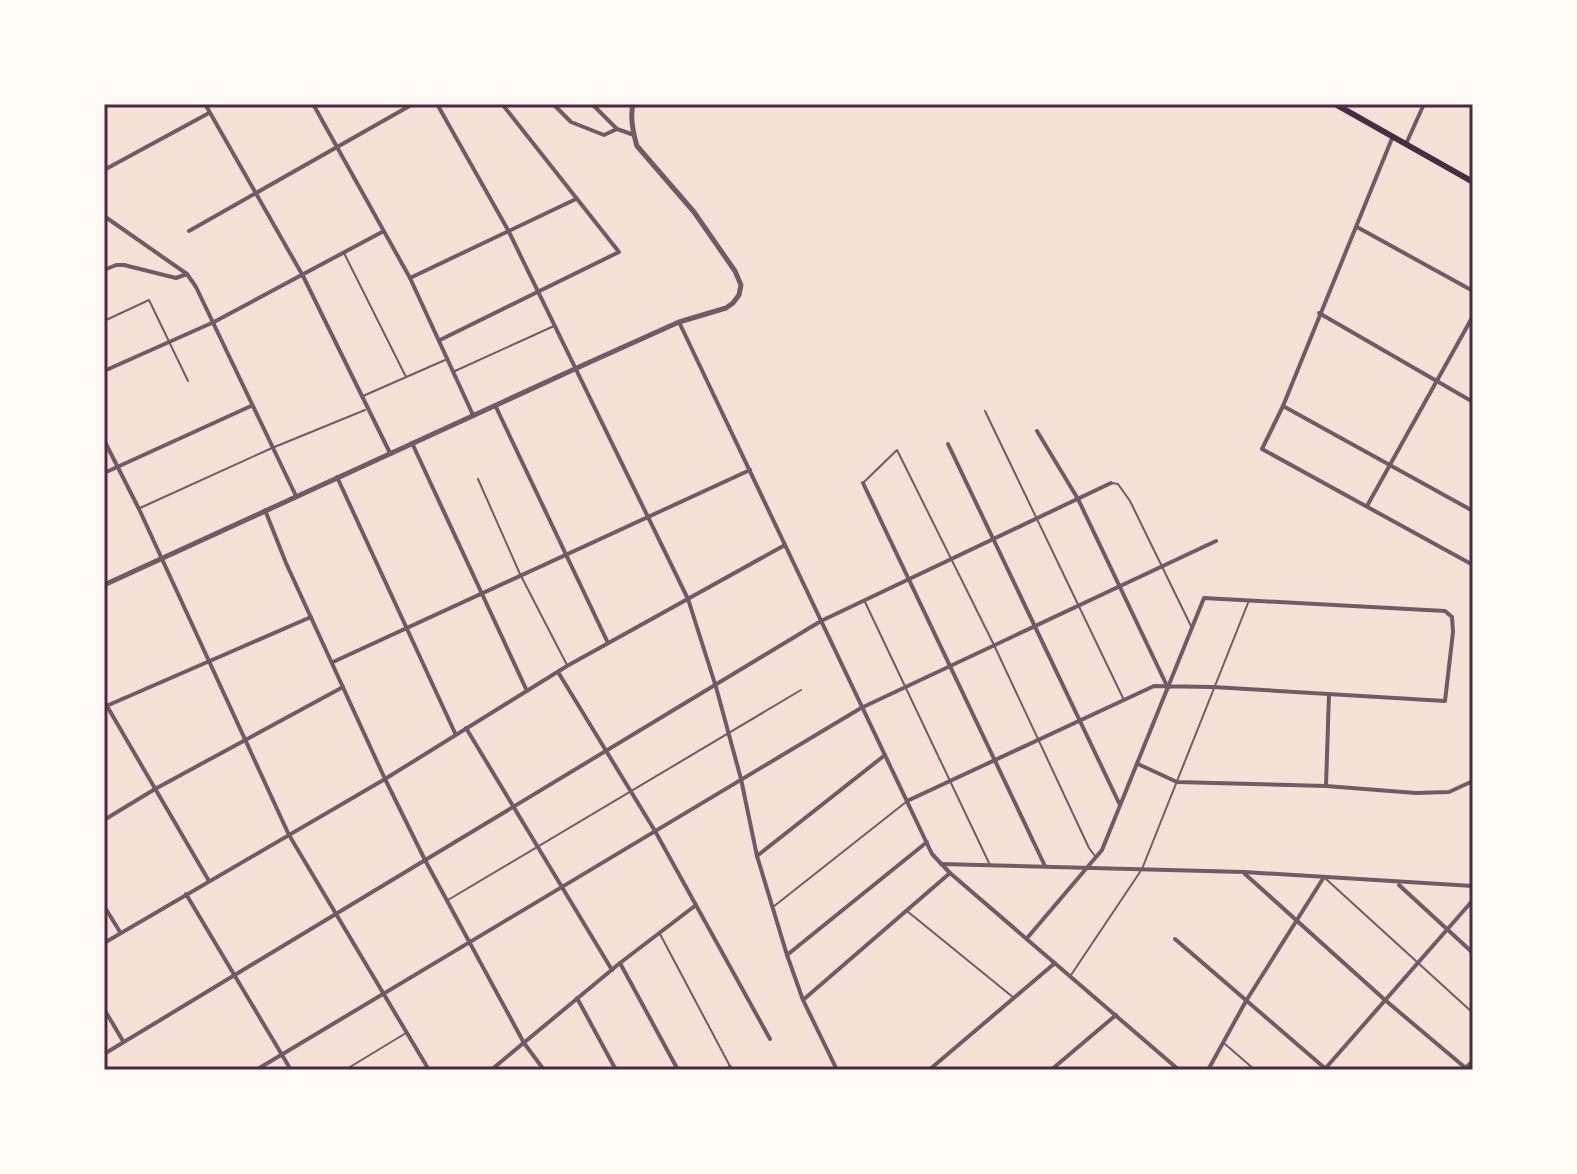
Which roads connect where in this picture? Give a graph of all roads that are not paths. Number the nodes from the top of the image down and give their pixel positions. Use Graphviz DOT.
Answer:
graph roads {
  1 [pos="205,104"];
  2 [pos="313,104"];
  3 [pos="413,104"];
  4 [pos="437,104"];
  5 [pos="502,104"];
  6 [pos="553,104"];
  7 [pos="592,104"];
  8 [pos="633,104"];
  9 [pos="1335,104"];
  10 [pos="1424,104"];
  11 [pos="209,113"];
  12 [pos="617,129"];
  13 [pos="634,135"];
  14 [pos="1393,136"];
  15 [pos="1406,144"];
  16 [pos="336,147"];
  17 [pos="104,170"];
  18 [pos="1473,182"];
  19 [pos="254,192"];
  20 [pos="576,199"];
  21 [pos="104,216"];
  22 [pos="1357,227"];
  23 [pos="508,230"];
  24 [pos="189,231"];
  25 [pos="382,232"];
  26 [pos="344,253"];
  27 [pos="104,270"];
  28 [pos="187,274"];
  29 [pos="303,276"];
  30 [pos="410,278"];
  31 [pos="1473,291"];
  32 [pos="539,293"];
  33 [pos="1319,313"];
  34 [pos="1473,316"];
  35 [pos="104,321"];
  36 [pos="214,322"];
  37 [pos="679,322"];
  38 [pos="554,326"];
  39 [pos="440,340"];
  40 [pos="170,342"];
  41 [pos="448,358"];
  42 [pos="576,368"];
  43 [pos="104,371"];
  44 [pos="454,371"];
  45 [pos="406,377"];
  46 [pos="188,381"];
  47 [pos="1438,382"];
  48 [pos="362,396"];
  49 [pos="1473,402"];
  50 [pos="495,405"];
  51 [pos="252,406"];
  52 [pos="1283,406"];
  53 [pos="368,409"];
  54 [pos="985,411"];
  55 [pos="473,415"];
  56 [pos="1037,431"];
  57 [pos="104,440"];
  58 [pos="412,443"];
  59 [pos="948,444"];
  60 [pos="272,448"];
  61 [pos="390,453"];
  62 [pos="1390,463"];
  63 [pos="118,466"];
  64 [pos="750,470"];
  65 [pos="104,473"];
  66 [pos="337,477"];
  67 [pos="478,479"];
  68 [pos="863,483"];
  69 [pos="1111,483"];
  70 [pos="296,496"];
  71 [pos="1078,499"];
  72 [pos="1367,506"];
  73 [pos="139,509"];
  74 [pos="265,510"];
  75 [pos="1473,511"];
  76 [pos="646,516"];
  77 [pos="1036,519"];
  78 [pos="993,539"];
  79 [pos="1216,541"];
  80 [pos="785,545"];
  81 [pos="564,553"];
  82 [pos="162,558"];
  83 [pos="952,559"];
  84 [pos="1473,565"];
  85 [pos="1162,566"];
  86 [pos="520,574"];
  87 [pos="908,580"];
  88 [pos="104,585"];
  89 [pos="1119,585"];
  90 [pos="480,593"];
  91 [pos="688,599"];
  92 [pos="864,601"];
  93 [pos="1249,601"];
  94 [pos="1077,605"];
  95 [pos="311,617"];
  96 [pos="821,621"];
  97 [pos="1035,625"];
  98 [pos="1191,627"];
  99 [pos="407,628"];
  100 [pos="608,643"];
  101 [pos="994,645"];
  102 [pos="209,660"];
  103 [pos="333,662"];
  104 [pos="567,666"];
  105 [pos="950,667"];
  106 [pos="558,672"];
  107 [pos="343,687"];
  108 [pos="716,687"];
  109 [pos="907,687"];
  110 [pos="1213,687"];
  111 [pos="1168,688"];
  112 [pos="801,690"];
  113 [pos="527,691"];
  114 [pos="1329,694"];
  115 [pos="1124,701"];
  116 [pos="105,705"];
  117 [pos="861,708"];
  118 [pos="1081,722"];
  119 [pos="466,728"];
  120 [pos="728,732"];
  121 [pos="455,734"];
  122 [pos="244,741"];
  123 [pos="1039,741"];
  124 [pos="606,752"];
  125 [pos="885,755"];
  126 [pos="996,761"];
  127 [pos="1138,764"];
  128 [pos="385,779"];
  129 [pos="741,779"];
  130 [pos="1473,781"];
  131 [pos="950,782"];
  132 [pos="1177,782"];
  133 [pos="1326,786"];
  134 [pos="155,789"];
  135 [pos="630,791"];
  136 [pos="907,801"];
  137 [pos="1120,804"];
  138 [pos="514,807"];
  139 [pos="104,820"];
  140 [pos="655,831"];
  141 [pos="289,835"];
  142 [pos="927,842"];
  143 [pos="538,845"];
  144 [pos="757,856"];
  145 [pos="1096,857"];
  146 [pos="425,860"];
  147 [pos="941,864"];
  148 [pos="990,865"];
  149 [pos="1045,866"];
  150 [pos="1088,867"];
  151 [pos="1142,869"];
  152 [pos="1244,872"];
  153 [pos="950,873"];
  154 [pos="1324,877"];
  155 [pos="209,881"];
  156 [pos="1397,884"];
  157 [pos="1473,886"];
  158 [pos="561,888"];
  159 [pos="186,894"];
  160 [pos="1473,900"];
  161 [pos="448,901"];
  162 [pos="696,905"];
  163 [pos="104,906"];
  164 [pos="772,907"];
  165 [pos="907,911"];
  166 [pos="335,915"];
  167 [pos="1295,921"];
  168 [pos="1448,930"];
  169 [pos="120,932"];
  170 [pos="660,933"];
  171 [pos="1028,937"];
  172 [pos="1175,939"];
  173 [pos="471,941"];
  174 [pos="104,943"];
  175 [pos="1473,953"];
  176 [pos="787,955"];
  177 [pos="1056,962"];
  178 [pos="620,963"];
  179 [pos="1418,964"];
  180 [pos="612,970"];
  181 [pos="234,975"];
  182 [pos="1071,976"];
  183 [pos="383,994"];
  184 [pos="577,998"];
  185 [pos="1015,998"];
  186 [pos="803,1000"];
  187 [pos="1385,1000"];
  188 [pos="1246,1001"];
  189 [pos="104,1009"];
  190 [pos="1473,1013"];
  191 [pos="1116,1015"];
  192 [pos="407,1032"];
  193 [pos="770,1039"];
  194 [pos="124,1042"];
  195 [pos="524,1043"];
  196 [pos="1224,1044"];
  197 [pos="104,1054"];
  198 [pos="282,1055"];
  199 [pos="1473,1061"];
  200 [pos="730,1069"];
  201 [pos="1176,1069"];
  202 [pos="1326,1069"];
  203 [pos="1466,1069"];
  204 [pos="256,1070"];
  205 [pos="291,1070"];
  206 [pos="345,1070"];
  207 [pos="429,1070"];
  208 [pos="491,1070"];
  209 [pos="544,1070"];
  210 [pos="616,1070"];
  211 [pos="678,1070"];
  212 [pos="837,1070"];
  213 [pos="929,1070"];
  214 [pos="1051,1070"];
  215 [pos="1208,1070"];
  216 [pos="1255,1070"];
  1 -- 11 [label="street"];
  2 -- 16 [label="street"];
  3 -- 16 [label="street"];
  4 -- 23 [label="street"];
  5 -- 20 [label="street"];
  6 -- 12 [label="street"];
  7 -- 12 [label="street"];
  8 -- 13 [label="street"];
  9 -- 14 [label="main road"];
  10 -- 15 [label="street"];
  11 -- 17 [label="street"];
  11 -- 19 [label="street"];
  12 -- 13 [label="street"];
  13 -- 37 [label="street"];
  14 -- 15 [label="main road"];
  14 -- 22 [label="street"];
  15 -- 18 [label="main road"];
  16 -- 19 [label="street"];
  16 -- 25 [label="street"];
  19 -- 24 [label="street"];
  19 -- 29 [label="street"];
  20 -- 23 [label="street"];
  20 -- 32 [label="street"];
  21 -- 28 [label="street"];
  22 -- 31 [label="street"];
  22 -- 33 [label="street"];
  23 -- 30 [label="street"];
  23 -- 32 [label="street"];
  25 -- 26 [label="street"];
  25 -- 30 [label="street"];
  26 -- 29 [label="street"];
  26 -- 45 [label="lane"];
  27 -- 28 [label="street"];
  28 -- 36 [label="street"];
  29 -- 36 [label="street"];
  29 -- 48 [label="street"];
  30 -- 39 [label="street"];
  32 -- 38 [label="street"];
  32 -- 39 [label="street"];
  33 -- 47 [label="street"];
  33 -- 52 [label="street"];
  34 -- 47 [label="street"];
  35 -- 40 [label="lane"];
  36 -- 40 [label="street"];
  36 -- 51 [label="street"];
  37 -- 42 [label="street"];
  37 -- 64 [label="street"];
  38 -- 42 [label="street"];
  38 -- 44 [label="lane"];
  39 -- 41 [label="street"];
  40 -- 43 [label="street"];
  40 -- 46 [label="lane"];
  41 -- 44 [label="street"];
  41 -- 45 [label="lane"];
  42 -- 50 [label="street"];
  42 -- 76 [label="street"];
  44 -- 55 [label="street"];
  45 -- 48 [label="lane"];
  47 -- 49 [label="street"];
  47 -- 62 [label="street"];
  48 -- 53 [label="street"];
  50 -- 55 [label="street"];
  50 -- 81 [label="street"];
  51 -- 60 [label="street"];
  51 -- 63 [label="street"];
  52 -- 62 [label="street"];
  52 -- 72 [label="street"];
  53 -- 60 [label="lane"];
  53 -- 61 [label="street"];
  54 -- 77 [label="lane"];
  55 -- 58 [label="street"];
  56 -- 71 [label="street"];
  57 -- 63 [label="street"];
  58 -- 61 [label="street"];
  58 -- 90 [label="street"];
  59 -- 78 [label="street"];
  60 -- 70 [label="street"];
  60 -- 73 [label="lane"];
  61 -- 66 [label="street"];
  62 -- 72 [label="street"];
  62 -- 75 [label="street"];
  63 -- 65 [label="street"];
  63 -- 73 [label="street"];
  64 -- 76 [label="street"];
  64 -- 80 [label="street"];
  66 -- 70 [label="street"];
  66 -- 99 [label="street"];
  67 -- 86 [label="lane"];
  68 -- 83 [label="lane"];
  68 -- 87 [label="street"];
  69 -- 71 [label="street"];
  69 -- 85 [label="lane"];
  70 -- 74 [label="street"];
  71 -- 77 [label="street"];
  71 -- 89 [label="street"];
  72 -- 84 [label="street"];
  73 -- 82 [label="street"];
  74 -- 82 [label="street"];
  74 -- 95 [label="street"];
  76 -- 81 [label="street"];
  76 -- 91 [label="street"];
  77 -- 78 [label="street"];
  77 -- 94 [label="lane"];
  78 -- 83 [label="street"];
  78 -- 97 [label="street"];
  79 -- 85 [label="street"];
  80 -- 91 [label="street"];
  80 -- 96 [label="street"];
  81 -- 86 [label="street"];
  81 -- 100 [label="street"];
  82 -- 88 [label="street"];
  82 -- 102 [label="street"];
  83 -- 87 [label="street"];
  83 -- 101 [label="lane"];
  85 -- 89 [label="street"];
  85 -- 98 [label="lane"];
  86 -- 90 [label="street"];
  86 -- 104 [label="lane"];
  87 -- 92 [label="street"];
  87 -- 105 [label="street"];
  89 -- 94 [label="street"];
  89 -- 111 [label="street"];
  90 -- 99 [label="street"];
  90 -- 113 [label="street"];
  91 -- 100 [label="street"];
  91 -- 108 [label="street"];
  92 -- 96 [label="street"];
  92 -- 109 [label="lane"];
  93 -- 98 [label="street"];
  93 -- 110 [label="lane"];
  93 -- 114 [label="street"];
  94 -- 97 [label="street"];
  94 -- 115 [label="lane"];
  95 -- 102 [label="street"];
  95 -- 103 [label="street"];
  96 -- 108 [label="street"];
  96 -- 117 [label="street"];
  97 -- 101 [label="street"];
  97 -- 118 [label="street"];
  98 -- 111 [label="street"];
  99 -- 103 [label="street"];
  99 -- 121 [label="street"];
  100 -- 104 [label="street"];
  101 -- 105 [label="street"];
  101 -- 123 [label="lane"];
  102 -- 116 [label="street"];
  102 -- 122 [label="street"];
  103 -- 107 [label="street"];
  104 -- 106 [label="street"];
  105 -- 109 [label="street"];
  105 -- 126 [label="street"];
  106 -- 113 [label="street"];
  106 -- 124 [label="street"];
  107 -- 122 [label="street"];
  107 -- 128 [label="street"];
  108 -- 120 [label="street"];
  108 -- 124 [label="street"];
  109 -- 117 [label="street"];
  109 -- 131 [label="lane"];
  110 -- 111 [label="street"];
  110 -- 114 [label="street"];
  110 -- 132 [label="lane"];
  111 -- 115 [label="street"];
  111 -- 127 [label="street"];
  112 -- 120 [label="lane"];
  113 -- 119 [label="street"];
  114 -- 133 [label="street"];
  115 -- 118 [label="street"];
  116 -- 134 [label="street"];
  117 -- 125 [label="street"];
  117 -- 129 [label="street"];
  118 -- 123 [label="street"];
  118 -- 137 [label="street"];
  119 -- 121 [label="street"];
  119 -- 138 [label="street"];
  120 -- 129 [label="street"];
  120 -- 135 [label="lane"];
  121 -- 128 [label="street"];
  122 -- 134 [label="street"];
  122 -- 141 [label="street"];
  123 -- 126 [label="street"];
  123 -- 145 [label="lane"];
  124 -- 135 [label="street"];
  124 -- 138 [label="street"];
  125 -- 136 [label="street"];
  125 -- 144 [label="street"];
  126 -- 131 [label="street"];
  126 -- 149 [label="street"];
  127 -- 132 [label="street"];
  127 -- 137 [label="street"];
  128 -- 141 [label="street"];
  128 -- 146 [label="street"];
  129 -- 140 [label="street"];
  129 -- 144 [label="street"];
  130 -- 133 [label="street"];
  131 -- 136 [label="street"];
  131 -- 148 [label="lane"];
  132 -- 133 [label="street"];
  132 -- 151 [label="lane"];
  134 -- 139 [label="street"];
  134 -- 155 [label="street"];
  135 -- 140 [label="street"];
  135 -- 143 [label="lane"];
  136 -- 142 [label="street"];
  136 -- 164 [label="lane"];
  137 -- 145 [label="street"];
  138 -- 143 [label="street"];
  138 -- 146 [label="street"];
  140 -- 158 [label="street"];
  140 -- 162 [label="street"];
  141 -- 155 [label="street"];
  141 -- 166 [label="street"];
  142 -- 147 [label="street"];
  142 -- 176 [label="street"];
  143 -- 158 [label="street"];
  143 -- 161 [label="lane"];
  144 -- 164 [label="street"];
  145 -- 150 [label="street"];
  146 -- 161 [label="street"];
  146 -- 166 [label="street"];
  147 -- 148 [label="street"];
  147 -- 153 [label="street"];
  148 -- 149 [label="street"];
  149 -- 150 [label="street"];
  150 -- 151 [label="street"];
  150 -- 171 [label="street"];
  151 -- 152 [label="street"];
  151 -- 182 [label="lane"];
  152 -- 154 [label="street"];
  152 -- 167 [label="street"];
  153 -- 165 [label="street"];
  153 -- 171 [label="street"];
  154 -- 156 [label="street"];
  154 -- 167 [label="street"];
  154 -- 179 [label="lane"];
  155 -- 159 [label="street"];
  156 -- 157 [label="street"];
  156 -- 168 [label="street"];
  158 -- 173 [label="street"];
  158 -- 180 [label="street"];
  159 -- 169 [label="street"];
  159 -- 181 [label="street"];
  160 -- 168 [label="street"];
  161 -- 173 [label="street"];
  162 -- 170 [label="street"];
  162 -- 193 [label="street"];
  163 -- 169 [label="street"];
  164 -- 176 [label="street"];
  165 -- 185 [label="lane"];
  165 -- 186 [label="street"];
  166 -- 181 [label="street"];
  166 -- 183 [label="street"];
  167 -- 187 [label="street"];
  167 -- 188 [label="street"];
  168 -- 175 [label="street"];
  168 -- 179 [label="street"];
  169 -- 174 [label="street"];
  170 -- 178 [label="street"];
  170 -- 200 [label="lane"];
  171 -- 177 [label="street"];
  172 -- 188 [label="street"];
  173 -- 183 [label="street"];
  173 -- 195 [label="street"];
  176 -- 186 [label="street"];
  177 -- 182 [label="street"];
  177 -- 185 [label="street"];
  178 -- 180 [label="street"];
  178 -- 211 [label="street"];
  179 -- 187 [label="street"];
  179 -- 190 [label="lane"];
  180 -- 184 [label="street"];
  181 -- 194 [label="street"];
  181 -- 198 [label="street"];
  182 -- 191 [label="street"];
  183 -- 192 [label="street"];
  183 -- 198 [label="street"];
  184 -- 195 [label="street"];
  184 -- 210 [label="street"];
  185 -- 213 [label="street"];
  186 -- 212 [label="street"];
  187 -- 202 [label="street"];
  187 -- 203 [label="street"];
  188 -- 196 [label="street"];
  188 -- 202 [label="street"];
  189 -- 194 [label="street"];
  191 -- 201 [label="street"];
  191 -- 214 [label="street"];
  192 -- 206 [label="lane"];
  192 -- 207 [label="street"];
  194 -- 197 [label="street"];
  195 -- 208 [label="street"];
  195 -- 209 [label="street"];
  196 -- 215 [label="street"];
  196 -- 216 [label="lane"];
  198 -- 204 [label="street"];
  198 -- 205 [label="street"];
  199 -- 203 [label="street"];
}
